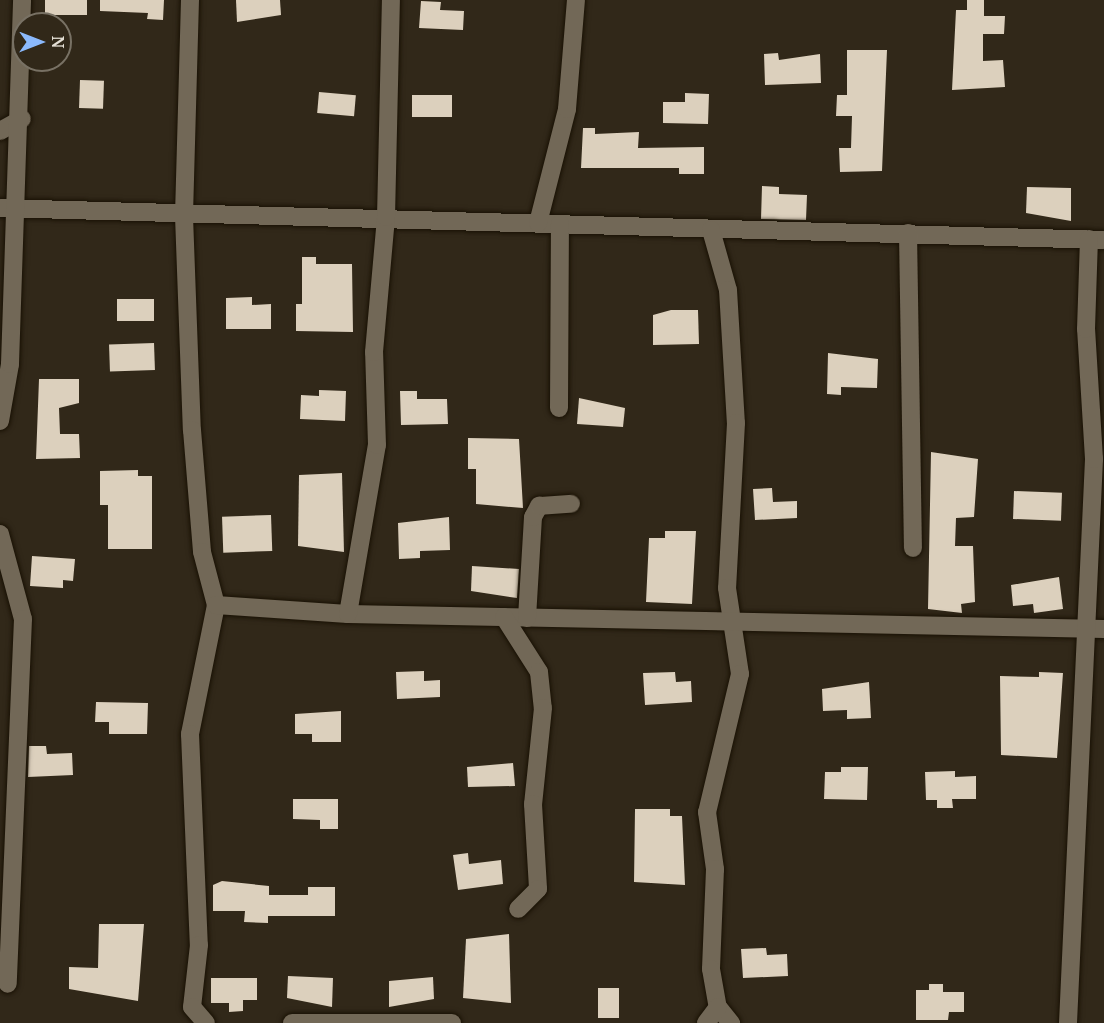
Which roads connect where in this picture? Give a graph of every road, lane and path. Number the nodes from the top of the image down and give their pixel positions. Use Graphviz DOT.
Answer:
graph roads {
  1 [pos="22,0"];
  2 [pos="190,0"];
  3 [pos="391,0"];
  4 [pos="576,0"];
  5 [pos="22,119"];
  6 [pos="0,131"];
  7 [pos="8,208"];
  8 [pos="184,216"];
  9 [pos="386,217"];
  10 [pos="538,223"];
  11 [pos="560,224"];
  12 [pos="711,230"];
  13 [pos="908,233"];
  14 [pos="1097,239"];
  15 [pos="559,408"];
  16 [pos="0,421"];
  17 [pos="571,504"];
  18 [pos="0,534"];
  19 [pos="913,548"];
  20 [pos="216,605"];
  21 [pos="348,614"];
  22 [pos="504,617"];
  23 [pos="527,618"];
  24 [pos="728,621"];
  25 [pos="1084,629"];
  26 [pos="1104,629"];
  27 [pos="518,909"];
  28 [pos="8,984"];
  29 [pos="718,1008"];
  30 [pos="206,1023"];
  31 [pos="292,1023"];
  32 [pos="452,1023"];
  33 [pos="706,1023"];
  34 [pos="731,1023"];
  35 [pos="1068,1023"];
  1 -- 5 [label="street"];
  2 -- 8 [label="street"];
  3 -- 9 [label="street"];
  4 -- 10 [label="street"];
  5 -- 6 [label="street"];
  5 -- 7 [label="street"];
  7 -- 8 [label="street"];
  7 -- 16 [label="street"];
  8 -- 9 [label="street"];
  8 -- 20 [label="street"];
  9 -- 10 [label="street"];
  9 -- 21 [label="street"];
  10 -- 11 [label="street"];
  11 -- 12 [label="street"];
  11 -- 15 [label="street"];
  12 -- 13 [label="street"];
  12 -- 24 [label="street"];
  13 -- 14 [label="street"];
  13 -- 19 [label="street"];
  14 -- 25 [label="street"];
  17 -- 23 [label="street"];
  18 -- 28 [label="street"];
  20 -- 21 [label="street"];
  20 -- 30 [label="street"];
  21 -- 22 [label="street"];
  22 -- 23 [label="street"];
  22 -- 27 [label="street"];
  23 -- 24 [label="street"];
  24 -- 25 [label="street"];
  24 -- 29 [label="street"];
  25 -- 26 [label="street"];
  25 -- 35 [label="street"];
  29 -- 33 [label="street"];
  29 -- 34 [label="street"];
  31 -- 32 [label="street"];
}
